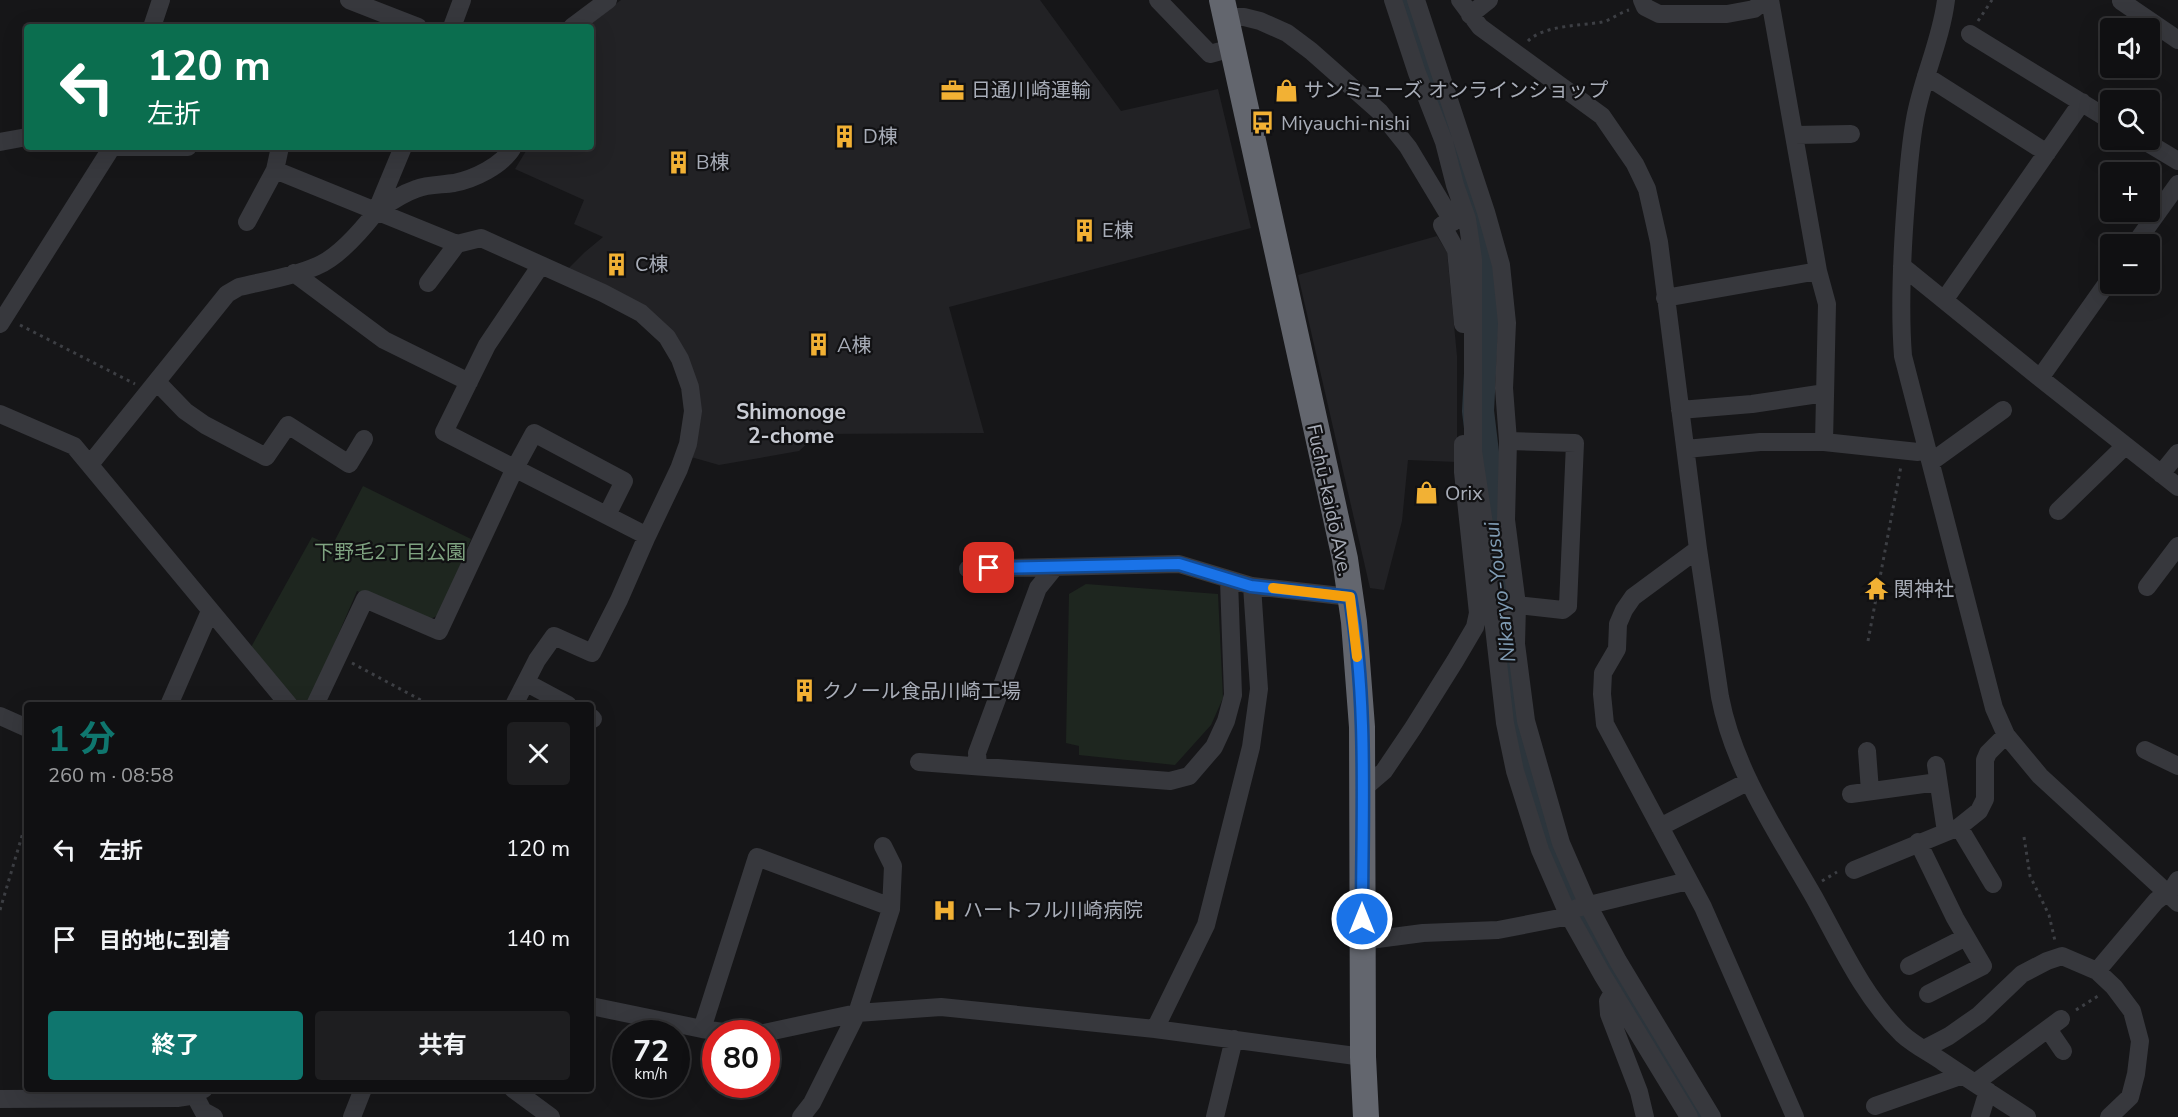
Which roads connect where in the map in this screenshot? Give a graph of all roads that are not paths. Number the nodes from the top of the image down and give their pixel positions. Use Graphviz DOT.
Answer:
graph roads {
  1 [pos="161,0"];
  2 [pos="349,0"];
  3 [pos="462,0"];
  4 [pos="608,0"];
  5 [pos="1158,0"];
  6 [pos="1393,0"];
  7 [pos="1416,0"];
  8 [pos="1489,0"];
  9 [pos="1765,0"];
  10 [pos="1770,0"];
  11 [pos="1946,0"];
  12 [pos="2121,1"];
  13 [pos="1644,4"];
  14 [pos="1465,8"];
  15 [pos="1223,9"];
  16 [pos="153,24"];
  17 [pos="410,24"];
  18 [pos="453,24"];
  19 [pos="576,24"];
  20 [pos="1970,33"];
  21 [pos="2178,40"];
  22 [pos="1232,48"];
  23 [pos="1926,76"];
  24 [pos="2082,102"];
  25 [pos="2100,114"];
  26 [pos="1851,134"];
  27 [pos="1795,135"];
  28 [pos="24,138"];
  29 [pos="0,142"];
  30 [pos="111,150"];
  31 [pos="279,150"];
  32 [pos="402,150"];
  33 [pos="511,150"];
  34 [pos="2160,150"];
  35 [pos="2047,153"];
  36 [pos="2178,161"];
  37 [pos="275,170"];
  38 [pos="2178,184"];
  39 [pos="376,212"];
  40 [pos="247,222"];
  41 [pos="2142,234"];
  42 [pos="457,244"];
  43 [pos="541,265"];
  44 [pos="1902,266"];
  45 [pos="1818,271"];
  46 [pos="294,273"];
  47 [pos="428,283"];
  48 [pos="2100,293"];
  49 [pos="1665,298"];
  50 [pos="1945,299"];
  51 [pos="2,320"];
  52 [pos="2040,378"];
  53 [pos="469,382"];
  54 [pos="153,387"];
  55 [pos="1825,393"];
  56 [pos="1680,410"];
  57 [pos="2003,410"];
  58 [pos="0,414"];
  59 [pos="364,439"];
  60 [pos="1508,441"];
  61 [pos="1824,442"];
  62 [pos="2125,446"];
  63 [pos="1686,449"];
  64 [pos="2178,453"];
  65 [pos="1929,456"];
  66 [pos="91,463"];
  67 [pos="515,468"];
  68 [pos="2161,474"];
  69 [pos="2178,487"];
  70 [pos="2058,511"];
  71 [pos="607,514"];
  72 [pos="646,536"];
  73 [pos="2178,546"];
  74 [pos="1698,549"];
  75 [pos="1055,567"];
  76 [pos="968,569"];
  77 [pos="1229,580"];
  78 [pos="1251,586"];
  79 [pos="2147,587"];
  80 [pos="1350,597"];
  81 [pos="1498,609"];
  82 [pos="210,611"];
  83 [pos="527,683"];
  84 [pos="170,702"];
  85 [pos="286,702"];
  86 [pos="316,702"];
  87 [pos="516,702"];
  88 [pos="562,702"];
  89 [pos="0,716"];
  90 [pos="24,727"];
  91 [pos="2006,735"];
  92 [pos="2145,750"];
  93 [pos="1867,751"];
  94 [pos="919,762"];
  95 [pos="978,766"];
  96 [pos="2178,766"];
  97 [pos="1749,782"];
  98 [pos="1363,789"];
  99 [pos="1870,791"];
  100 [pos="1851,794"];
  101 [pos="1660,827"];
  102 [pos="1953,829"];
  103 [pos="1918,843"];
  104 [pos="883,846"];
  105 [pos="1854,870"];
  106 [pos="1688,881"];
  107 [pos="1993,884"];
  108 [pos="2174,892"];
  109 [pos="891,907"];
  110 [pos="1576,910"];
  111 [pos="1966,937"];
  112 [pos="1362,941"];
  113 [pos="1909,966"];
  114 [pos="2097,971"];
  115 [pos="1613,992"];
  116 [pos="1928,994"];
  117 [pos="594,1007"];
  118 [pos="857,1013"];
  119 [pos="705,1020"];
  120 [pos="702,1029"];
  121 [pos="1155,1029"];
  122 [pos="780,1030"];
  123 [pos="1234,1039"];
  124 [pos="1924,1049"];
  125 [pos="2063,1051"];
  126 [pos="1363,1057"];
  127 [pos="1975,1083"];
  128 [pos="199,1092"];
  129 [pos="362,1092"];
  130 [pos="517,1092"];
  131 [pos="0,1099"];
  132 [pos="1875,1106"];
  133 [pos="214,1117"];
  134 [pos="352,1117"];
  135 [pos="551,1117"];
  136 [pos="801,1117"];
  137 [pos="1215,1117"];
  138 [pos="1366,1117"];
  139 [pos="1645,1117"];
  140 [pos="1689,1117"];
  141 [pos="1712,1117"];
  142 [pos="1795,1117"];
  143 [pos="1980,1117"];
  144 [pos="2027,1117"];
  145 [pos="2109,1117"];
  1 -- 16 [label="street"];
  2 -- 17 [label="street"];
  3 -- 18 [label="street"];
  4 -- 19 [label="street"];
  5 -- 22 [label="street"];
  6 -- 81 [label="street"];
  7 -- 60 [label="street"];
  8 -- 14 [label="street"];
  9 -- 13 [label="street"];
  10 -- 27 [label="street"];
  11 -- 23 [label="street"];
  12 -- 21 [label="street"];
  14 -- 49 [label="street"];
  15 -- 22 [label="highway, Fuchū-kaidō Ave."];
  15 -- 81 [label="street"];
  20 -- 24 [label="street"];
  22 -- 80 [label="highway, Fuchū-kaidō Ave."];
  23 -- 35 [label="street"];
  23 -- 44 [label="street"];
  24 -- 25 [label="street"];
  24 -- 35 [label="street"];
  26 -- 27 [label="street"];
  27 -- 45 [label="street"];
  28 -- 29 [label="street"];
  30 -- 51 [label="street"];
  31 -- 37 [label="street"];
  32 -- 39 [label="street"];
  33 -- 39 [label="street"];
  34 -- 36 [label="street"];
  35 -- 50 [label="street"];
  37 -- 39 [label="street"];
  37 -- 40 [label="street"];
  38 -- 41 [label="street"];
  39 -- 42 [label="street"];
  39 -- 46 [label="street"];
  42 -- 43 [label="street"];
  42 -- 47 [label="street"];
  43 -- 53 [label="street"];
  43 -- 72 [label="street"];
  44 -- 50 [label="street"];
  44 -- 65 [label="street"];
  45 -- 49 [label="street"];
  45 -- 55 [label="street"];
  46 -- 53 [label="street"];
  46 -- 54 [label="street"];
  48 -- 52 [label="street"];
  49 -- 56 [label="street"];
  50 -- 52 [label="street"];
  52 -- 62 [label="street"];
  53 -- 67 [label="street"];
  54 -- 59 [label="street"];
  54 -- 66 [label="street"];
  55 -- 56 [label="street"];
  55 -- 61 [label="street"];
  56 -- 63 [label="street"];
  57 -- 65 [label="street"];
  58 -- 66 [label="street"];
  60 -- 81 [label="street"];
  60 -- 81 [label="street"];
  61 -- 63 [label="street"];
  61 -- 65 [label="street"];
  62 -- 68 [label="street"];
  62 -- 70 [label="street"];
  63 -- 74 [label="street"];
  64 -- 68 [label="street"];
  65 -- 91 [label="street"];
  66 -- 82 [label="street"];
  67 -- 71 [label="street"];
  67 -- 71 [label="street"];
  67 -- 86 [label="street"];
  68 -- 69 [label="street"];
  71 -- 72 [label="street"];
  72 -- 83 [label="street"];
  73 -- 79 [label="street"];
  74 -- 97 [label="street"];
  74 -- 101 [label="street"];
  75 -- 76 [label="street"];
  75 -- 77 [label="street"];
  75 -- 95 [label="street"];
  77 -- 78 [label="street"];
  77 -- 95 [label="street"];
  78 -- 80 [label="street"];
  78 -- 121 [label="street"];
  80 -- 98 [label="highway, Fuchū-kaidō Ave."];
  81 -- 98 [label="street"];
  81 -- 110 [label="street"];
  81 -- 110 [label="street"];
  82 -- 84 [label="street"];
  82 -- 85 [label="street"];
  83 -- 87 [label="street"];
  83 -- 88 [label="street"];
  89 -- 90 [label="street"];
  91 -- 102 [label="street"];
  91 -- 108 [label="street"];
  92 -- 96 [label="street"];
  93 -- 99 [label="street"];
  94 -- 95 [label="street"];
  97 -- 101 [label="street"];
  97 -- 124 [label="street"];
  98 -- 112 [label="highway, Fuchū-kaidō Ave."];
  99 -- 100 [label="street"];
  99 -- 102 [label="street"];
  101 -- 106 [label="street"];
  102 -- 103 [label="street"];
  102 -- 107 [label="street"];
  103 -- 105 [label="street"];
  103 -- 111 [label="street"];
  104 -- 109 [label="street"];
  106 -- 110 [label="street"];
  106 -- 142 [label="street"];
  108 -- 114 [label="street"];
  109 -- 118 [label="street"];
  109 -- 119 [label="street"];
  110 -- 112 [label="street"];
  110 -- 115 [label="street"];
  110 -- 141 [label="street"];
  111 -- 113 [label="street"];
  111 -- 116 [label="street"];
  112 -- 126 [label="highway, Fuchū-kaidō Ave."];
  114 -- 124 [label="street"];
  114 -- 145 [label="street"];
  115 -- 139 [label="street"];
  115 -- 140 [label="street"];
  117 -- 120 [label="street"];
  118 -- 121 [label="street"];
  118 -- 122 [label="street"];
  118 -- 136 [label="street"];
  121 -- 123 [label="street"];
  123 -- 126 [label="street"];
  123 -- 137 [label="street"];
  124 -- 127 [label="street"];
  125 -- 127 [label="street"];
  126 -- 138 [label="highway, Fuchū-kaidō Ave."];
  127 -- 132 [label="street"];
  127 -- 143 [label="street"];
  127 -- 144 [label="street"];
  128 -- 131 [label="street"];
  128 -- 133 [label="street"];
  129 -- 134 [label="street"];
  130 -- 135 [label="street"];
}
